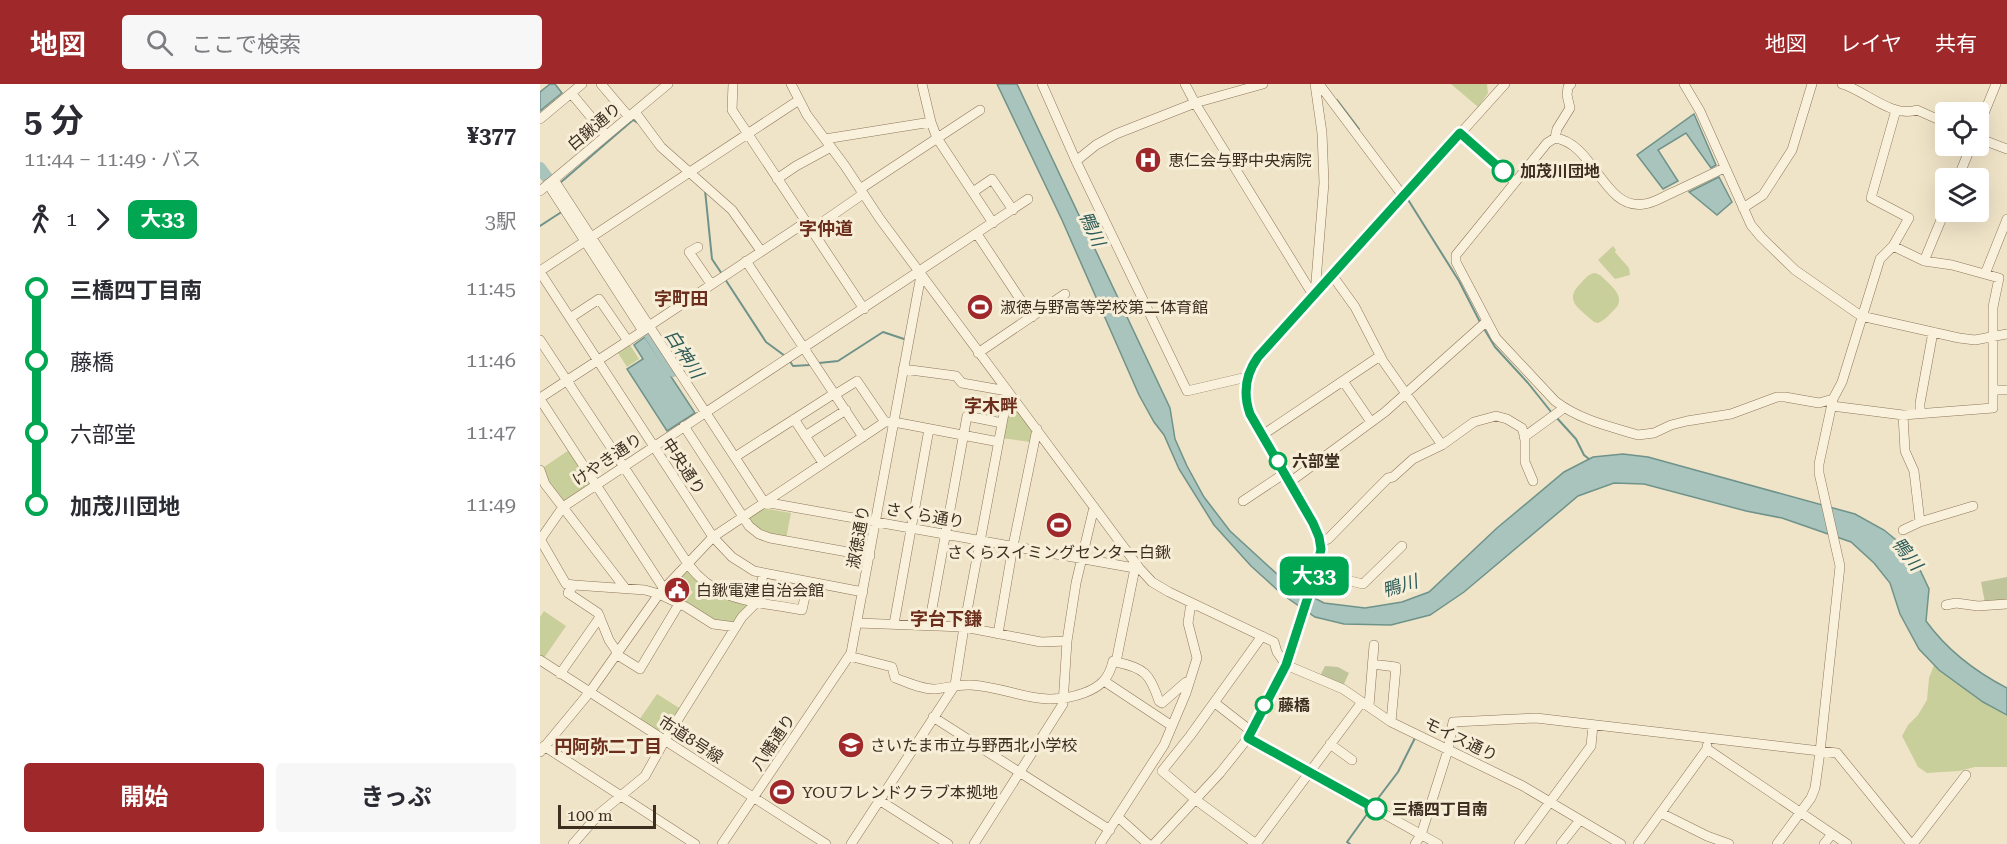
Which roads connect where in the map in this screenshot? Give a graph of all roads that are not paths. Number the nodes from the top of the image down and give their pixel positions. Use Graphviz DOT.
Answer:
graph roads {
  1 [pos="582,84"];
  2 [pos="601,84"];
  3 [pos="668,84"];
  4 [pos="733,84"];
  5 [pos="791,84"];
  6 [pos="922,84"];
  7 [pos="1042,84"];
  8 [pos="1185,84"];
  9 [pos="1263,84"];
  10 [pos="1317,84"];
  11 [pos="1493,84"];
  12 [pos="1505,84"];
  13 [pos="1571,84"];
  14 [pos="1684,84"];
  15 [pos="1812,84"];
  16 [pos="1842,84"];
  17 [pos="1996,84"];
  18 [pos="571,93"];
  19 [pos="799,100"];
  20 [pos="1489,102"];
  21 [pos="1989,102"];
  22 [pos="1195,103"];
  23 [pos="980,110"];
  24 [pos="1896,110"];
  25 [pos="632,115"];
  26 [pos="1935,118"];
  27 [pos="540,119"];
  28 [pos="931,122"];
  29 [pos="1460,133"];
  30 [pos="606,135"];
  31 [pos="748,135"];
  32 [pos="937,138"];
  33 [pos="1555,138"];
  34 [pos="825,139"];
  35 [pos="1989,142"];
  36 [pos="831,147"];
  37 [pos="2007,149"];
  38 [pos="1076,161"];
  39 [pos="1724,168"];
  40 [pos="690,173"];
  41 [pos="777,179"];
  42 [pos="1515,182"];
  43 [pos="547,184"];
  44 [pos="861,192"];
  45 [pos="972,192"];
  46 [pos="1403,196"];
  47 [pos="1028,199"];
  48 [pos="1743,208"];
  49 [pos="1012,210"];
  50 [pos="2007,219"];
  51 [pos="1940,222"];
  52 [pos="993,223"];
  53 [pos="808,226"];
  54 [pos="977,234"];
  55 [pos="588,240"];
  56 [pos="698,246"];
  57 [pos="1893,246"];
  58 [pos="761,251"];
  59 [pos="746,261"];
  60 [pos="1924,261"];
  61 [pos="540,272"];
  62 [pos="920,274"];
  63 [pos="1985,274"];
  64 [pos="1332,275"];
  65 [pos="2003,278"];
  66 [pos="711,284"];
  67 [pos="1065,294"];
  68 [pos="1314,294"];
  69 [pos="864,309"];
  70 [pos="1861,316"];
  71 [pos="1032,317"];
  72 [pos="570,318"];
  73 [pos="1487,321"];
  74 [pos="647,328"];
  75 [pos="1932,332"];
  76 [pos="2007,334"];
  77 [pos="1993,337"];
  78 [pos="540,340"];
  79 [pos="628,341"];
  80 [pos="805,348"];
  81 [pos="978,353"];
  82 [pos="1380,356"];
  83 [pos="597,361"];
  84 [pos="903,369"];
  85 [pos="1247,377"];
  86 [pos="568,380"];
  87 [pos="1342,381"];
  88 [pos="540,386"];
  89 [pos="1994,390"];
  90 [pos="2007,390"];
  91 [pos="1008,391"];
  92 [pos="836,394"];
  93 [pos="1405,394"];
  94 [pos="542,397"];
  95 [pos="1832,402"];
  96 [pos="1564,408"];
  97 [pos="846,410"];
  98 [pos="1920,413"];
  99 [pos="703,414"];
  100 [pos="1903,415"];
  101 [pos="794,419"];
  102 [pos="889,422"];
  103 [pos="1371,422"];
  104 [pos="1002,423"];
  105 [pos="684,426"];
  106 [pos="928,429"];
  107 [pos="1037,429"];
  108 [pos="964,435"];
  109 [pos="805,436"];
  110 [pos="1261,436"];
  111 [pos="862,437"];
  112 [pos="1524,437"];
  113 [pos="999,442"];
  114 [pos="1442,445"];
  115 [pos="653,446"];
  116 [pos="735,457"];
  117 [pos="823,463"];
  118 [pos="624,466"];
  119 [pos="540,470"];
  120 [pos="1285,473"];
  121 [pos="1533,481"];
  122 [pos="1290,482"];
  123 [pos="596,485"];
  124 [pos="1243,501"];
  125 [pos="764,502"];
  126 [pos="1973,506"];
  127 [pos="562,507"];
  128 [pos="1094,507"];
  129 [pos="742,517"];
  130 [pos="876,522"];
  131 [pos="1920,522"];
  132 [pos="912,528"];
  133 [pos="1903,530"];
  134 [pos="946,534"];
  135 [pos="713,537"];
  136 [pos="540,540"];
  137 [pos="980,541"];
  138 [pos="1320,543"];
  139 [pos="1013,546"];
  140 [pos="1402,546"];
  141 [pos="870,556"];
  142 [pos="1081,559"];
  143 [pos="688,564"];
  144 [pos="1138,569"];
  145 [pos="763,574"];
  146 [pos="1317,575"];
  147 [pos="808,583"];
  148 [pos="574,585"];
  149 [pos="625,588"];
  150 [pos="661,591"];
  151 [pos="863,592"];
  152 [pos="758,601"];
  153 [pos="1191,603"];
  154 [pos="679,604"];
  155 [pos="2007,604"];
  156 [pos="1946,605"];
  157 [pos="600,617"];
  158 [pos="857,623"];
  159 [pos="894,624"];
  160 [pos="929,625"];
  161 [pos="736,627"];
  162 [pos="964,627"];
  163 [pos="998,633"];
  164 [pos="1262,636"];
  165 [pos="1067,641"];
  166 [pos="1374,645"];
  167 [pos="617,653"];
  168 [pos="849,656"];
  169 [pos="540,660"];
  170 [pos="1116,662"];
  171 [pos="1372,664"];
  172 [pos="1286,665"];
  173 [pos="560,674"];
  174 [pos="1104,681"];
  175 [pos="1190,681"];
  176 [pos="955,685"];
  177 [pos="589,693"];
  178 [pos="1064,699"];
  179 [pos="1215,703"];
  180 [pos="1365,704"];
  181 [pos="933,717"];
  182 [pos="1391,722"];
  183 [pos="1593,725"];
  184 [pos="1172,726"];
  185 [pos="1250,735"];
  186 [pos="1706,738"];
  187 [pos="665,740"];
  188 [pos="1330,744"];
  189 [pos="542,749"];
  190 [pos="1707,749"];
  191 [pos="1448,750"];
  192 [pos="1820,752"];
  193 [pos="1352,760"];
  194 [pos="1020,772"];
  195 [pos="1309,772"];
  196 [pos="1966,776"];
  197 [pos="620,796"];
  198 [pos="754,798"];
  199 [pos="879,800"];
  200 [pos="1196,800"];
  201 [pos="1550,802"];
  202 [pos="1661,813"];
  203 [pos="1801,813"];
  204 [pos="1118,817"];
  205 [pos="1580,820"];
  206 [pos="1110,830"];
  207 [pos="1832,834"];
  208 [pos="1421,835"];
  209 [pos="573,844"];
  210 [pos="694,844"];
  211 [pos="722,844"];
  212 [pos="826,844"];
  213 [pos="851,844"];
  214 [pos="948,844"];
  215 [pos="974,844"];
  216 [pos="1100,844"];
  217 [pos="1148,844"];
  218 [pos="1154,844"];
  219 [pos="1256,844"];
  220 [pos="1415,844"];
  221 [pos="1438,844"];
  222 [pos="1519,844"];
  223 [pos="1561,844"];
  224 [pos="1621,844"];
  225 [pos="1638,844"];
  226 [pos="1730,844"];
  227 [pos="1777,844"];
  228 [pos="1824,844"];
  229 [pos="1847,844"];
  230 [pos="1912,844"];
  1 -- 18 [label="street"];
  2 -- 25 [label="street"];
  3 -- 25 [label="street, 白鍬通り"];
  4 -- 31 [label="street"];
  5 -- 19 [label="street"];
  6 -- 28 [label="street"];
  7 -- 38 [label="street"];
  8 -- 22 [label="street"];
  9 -- 22 [label="street"];
  10 -- 46 [label="street"];
  10 -- 68 [label="street"];
  11 -- 20 [label="street"];
  12 -- 20 [label="street"];
  13 -- 33 [label="street"];
  14 -- 39 [label="street"];
  15 -- 48 [label="street"];
  16 -- 24 [label="street"];
  17 -- 21 [label="street"];
  18 -- 27 [label="street"];
  18 -- 30 [label="street"];
  19 -- 31 [label="street"];
  19 -- 34 [label="street"];
  20 -- 29 [label="street"];
  22 -- 38 [label="street"];
  22 -- 68 [label="street"];
  23 -- 32 [label="street"];
  24 -- 26 [label="street"];
  24 -- 57 [label="street"];
  25 -- 30 [label="street, 白鍬通り"];
  25 -- 40 [label="street"];
  28 -- 32 [label="street"];
  28 -- 34 [label="street"];
  29 -- 42 [label="street"];
  29 -- 46 [label="street"];
  30 -- 43 [label="street, 白鍬通り"];
  31 -- 40 [label="street"];
  31 -- 41 [label="street"];
  32 -- 44 [label="street"];
  32 -- 45 [label="street"];
  33 -- 39 [label="street"];
  33 -- 42 [label="street"];
  34 -- 36 [label="street"];
  35 -- 37 [label="street"];
  36 -- 41 [label="street"];
  36 -- 44 [label="street"];
  38 -- 85 [label="street"];
  39 -- 48 [label="street"];
  40 -- 55 [label="street"];
  40 -- 58 [label="street"];
  41 -- 53 [label="street"];
  42 -- 73 [label="street"];
  43 -- 55 [label="street"];
  44 -- 53 [label="street"];
  44 -- 62 [label="street"];
  45 -- 49 [label="street"];
  45 -- 52 [label="street"];
  46 -- 64 [label="street"];
  47 -- 49 [label="street, けやき通り"];
  48 -- 70 [label="street"];
  49 -- 52 [label="street, けやき通り"];
  50 -- 63 [label="street"];
  51 -- 60 [label="street"];
  52 -- 54 [label="street, けやき通り"];
  53 -- 58 [label="street"];
  53 -- 69 [label="street"];
  54 -- 62 [label="street, けやき通り"];
  54 -- 71 [label="street"];
  55 -- 61 [label="street"];
  55 -- 74 [label="street"];
  56 -- 66 [label="street"];
  57 -- 60 [label="street"];
  57 -- 70 [label="street"];
  58 -- 59 [label="street"];
  59 -- 66 [label="street"];
  59 -- 80 [label="street"];
  60 -- 63 [label="street"];
  61 -- 72 [label="street, 中央通り"];
  62 -- 69 [label="street, けやき通り"];
  62 -- 81 [label="street"];
  62 -- 84 [label="street, 淑徳通り"];
  63 -- 65 [label="street"];
  64 -- 68 [label="street"];
  64 -- 82 [label="street"];
  65 -- 77 [label="street"];
  66 -- 74 [label="street"];
  67 -- 71 [label="street"];
  68 -- 85 [label="street"];
  69 -- 80 [label="street, けやき通り"];
  70 -- 75 [label="street"];
  70 -- 95 [label="street"];
  71 -- 81 [label="street"];
  72 -- 79 [label="street"];
  72 -- 83 [label="street, 中央通り"];
  73 -- 93 [label="street"];
  73 -- 96 [label="street"];
  74 -- 79 [label="street"];
  74 -- 99 [label="street"];
  75 -- 77 [label="street"];
  75 -- 98 [label="street"];
  76 -- 77 [label="street"];
  77 -- 89 [label="street"];
  78 -- 86 [label="street"];
  79 -- 83 [label="street"];
  80 -- 92 [label="street"];
  80 -- 99 [label="street, けやき通り"];
  81 -- 91 [label="street"];
  82 -- 87 [label="street"];
  82 -- 93 [label="street"];
  83 -- 86 [label="street"];
  83 -- 115 [label="street, 中央通り"];
  84 -- 91 [label="street"];
  84 -- 102 [label="street, 淑徳通り"];
  85 -- 110 [label="street"];
  86 -- 94 [label="street"];
  86 -- 118 [label="street"];
  87 -- 103 [label="street"];
  87 -- 110 [label="street"];
  88 -- 94 [label="street"];
  89 -- 90 [label="street"];
  89 -- 98 [label="street"];
  91 -- 104 [label="street"];
  91 -- 107 [label="street"];
  92 -- 97 [label="street"];
  92 -- 101 [label="street"];
  92 -- 102 [label="street"];
  93 -- 103 [label="street"];
  93 -- 114 [label="street"];
  94 -- 123 [label="street"];
  95 -- 96 [label="street"];
  95 -- 100 [label="street"];
  95 -- 192 [label="street"];
  96 -- 112 [label="street"];
  97 -- 109 [label="street"];
  97 -- 111 [label="street"];
  98 -- 100 [label="street"];
  99 -- 105 [label="street, けやき通り"];
  99 -- 116 [label="street"];
  100 -- 131 [label="street"];
  101 -- 109 [label="street"];
  101 -- 116 [label="street"];
  102 -- 106 [label="street"];
  102 -- 111 [label="street"];
  102 -- 130 [label="street, 淑徳通り"];
  103 -- 122 [label="street"];
  104 -- 108 [label="street"];
  104 -- 113 [label="street"];
  105 -- 115 [label="street, けやき通り"];
  105 -- 129 [label="street"];
  106 -- 108 [label="street"];
  106 -- 132 [label="street"];
  107 -- 128 [label="street"];
  107 -- 139 [label="street"];
  108 -- 113 [label="street"];
  108 -- 134 [label="street"];
  109 -- 117 [label="street"];
  110 -- 120 [label="street"];
  111 -- 117 [label="street"];
  112 -- 114 [label="street"];
  112 -- 121 [label="street"];
  113 -- 137 [label="street"];
  114 -- 138 [label="street"];
  115 -- 118 [label="street, けやき通り"];
  115 -- 135 [label="street, 中央通り"];
  116 -- 125 [label="street"];
  117 -- 125 [label="street"];
  118 -- 123 [label="street, けやき通り"];
  118 -- 143 [label="street"];
  119 -- 127 [label="street"];
  120 -- 122 [label="street"];
  120 -- 124 [label="street"];
  122 -- 138 [label="street"];
  123 -- 127 [label="street, けやき通り"];
  123 -- 150 [label="street"];
  125 -- 129 [label="street"];
  125 -- 130 [label="street, さくら通り"];
  126 -- 131 [label="street"];
  127 -- 136 [label="street"];
  127 -- 149 [label="street"];
  128 -- 142 [label="street"];
  128 -- 144 [label="street"];
  129 -- 135 [label="street"];
  129 -- 141 [label="street"];
  130 -- 132 [label="street, さくら通り"];
  130 -- 141 [label="street, 淑徳通り"];
  131 -- 133 [label="street"];
  132 -- 134 [label="street, さくら通り"];
  132 -- 159 [label="street"];
  134 -- 137 [label="street, さくら通り"];
  134 -- 160 [label="street"];
  135 -- 143 [label="street"];
  135 -- 145 [label="street, 中央通り"];
  136 -- 148 [label="street"];
  137 -- 139 [label="street, さくら通り"];
  137 -- 162 [label="street"];
  138 -- 146 [label="street"];
  139 -- 142 [label="street, さくら通り"];
  139 -- 163 [label="street"];
  140 -- 146 [label="street"];
  141 -- 151 [label="street, 淑徳通り"];
  142 -- 144 [label="street, さくら通り"];
  142 -- 165 [label="street"];
  143 -- 150 [label="street"];
  143 -- 152 [label="street"];
  144 -- 153 [label="street"];
  144 -- 170 [label="street"];
  145 -- 147 [label="street, 中央通り"];
  145 -- 152 [label="street"];
  146 -- 172 [label="street"];
  147 -- 151 [label="street, 中央通り"];
  147 -- 152 [label="street"];
  148 -- 149 [label="street"];
  148 -- 157 [label="street"];
  149 -- 150 [label="street"];
  150 -- 154 [label="street"];
  150 -- 167 [label="street"];
  151 -- 158 [label="street, 淑徳通り"];
  152 -- 161 [label="street"];
  153 -- 164 [label="street"];
  153 -- 175 [label="street"];
  154 -- 161 [label="street"];
  154 -- 167 [label="street"];
  155 -- 156 [label="street"];
  157 -- 167 [label="street"];
  157 -- 173 [label="street"];
  158 -- 159 [label="street"];
  158 -- 168 [label="street, 淑徳通り"];
  159 -- 160 [label="street"];
  160 -- 162 [label="street"];
  161 -- 187 [label="street"];
  162 -- 163 [label="street"];
  162 -- 176 [label="street"];
  163 -- 165 [label="street"];
  164 -- 172 [label="street"];
  164 -- 179 [label="street"];
  165 -- 178 [label="street"];
  166 -- 171 [label="street"];
  167 -- 177 [label="street"];
  168 -- 176 [label="street"];
  168 -- 198 [label="street, 八幡通り"];
  169 -- 173 [label="street, 市道8号線"];
  170 -- 174 [label="street"];
  170 -- 175 [label="street"];
  171 -- 180 [label="street"];
  171 -- 182 [label="street"];
  172 -- 180 [label="street, モイス通り"];
  172 -- 185 [label="street"];
  173 -- 177 [label="street, 市道8号線"];
  174 -- 178 [label="street"];
  174 -- 184 [label="street"];
  175 -- 184 [label="street"];
  176 -- 178 [label="street"];
  176 -- 181 [label="street"];
  177 -- 187 [label="street, 市道8号線"];
  177 -- 189 [label="street"];
  178 -- 194 [label="street"];
  179 -- 185 [label="street"];
  179 -- 200 [label="street"];
  180 -- 182 [label="street, モイス通り"];
  180 -- 188 [label="street"];
  181 -- 194 [label="street"];
  181 -- 199 [label="street"];
  182 -- 191 [label="street, モイス通り"];
  183 -- 186 [label="street"];
  183 -- 191 [label="street"];
  183 -- 201 [label="street"];
  184 -- 204 [label="street"];
  185 -- 195 [label="street"];
  185 -- 200 [label="street"];
  186 -- 190 [label="street"];
  186 -- 192 [label="street"];
  187 -- 197 [label="street"];
  187 -- 198 [label="street, 市道8号線"];
  188 -- 193 [label="street"];
  188 -- 195 [label="street"];
  189 -- 197 [label="street"];
  190 -- 202 [label="street"];
  190 -- 203 [label="street"];
  191 -- 201 [label="street, モイス通り"];
  191 -- 208 [label="street"];
  192 -- 203 [label="street"];
  192 -- 230 [label="street"];
  194 -- 206 [label="street"];
  194 -- 215 [label="street"];
  195 -- 208 [label="street"];
  195 -- 219 [label="street"];
  196 -- 230 [label="street"];
  197 -- 209 [label="street"];
  197 -- 210 [label="street"];
  198 -- 211 [label="street, 八幡通り"];
  198 -- 212 [label="street, 市道8号線"];
  199 -- 213 [label="street"];
  199 -- 214 [label="street"];
  200 -- 218 [label="street"];
  200 -- 219 [label="street"];
  201 -- 205 [label="street, モイス通り"];
  201 -- 222 [label="street"];
  202 -- 225 [label="street"];
  202 -- 226 [label="street"];
  203 -- 207 [label="street"];
  203 -- 227 [label="street"];
  204 -- 206 [label="street"];
  204 -- 217 [label="street"];
  205 -- 223 [label="street"];
  205 -- 224 [label="street, モイス通り"];
  206 -- 216 [label="street"];
  207 -- 228 [label="street"];
  207 -- 229 [label="street"];
  208 -- 220 [label="street"];
  208 -- 221 [label="street"];
}
